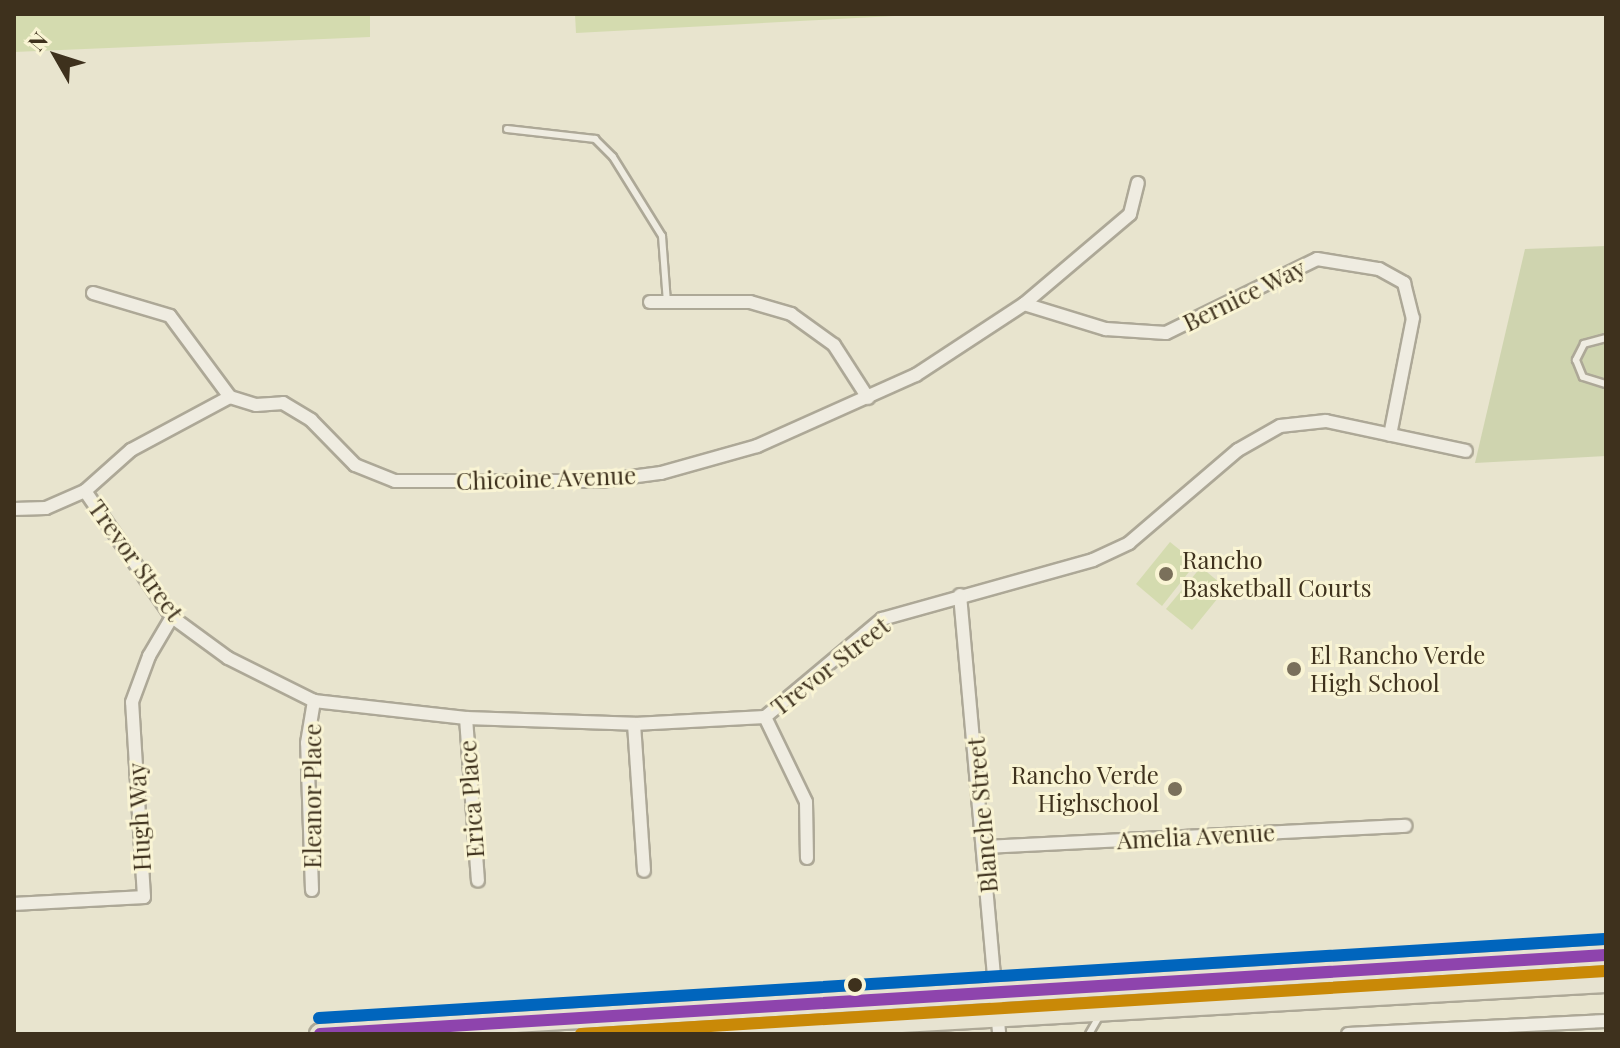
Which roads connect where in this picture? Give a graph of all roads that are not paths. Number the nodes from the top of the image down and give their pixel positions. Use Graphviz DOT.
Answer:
graph roads {
  1 [pos="507,129"];
  2 [pos="1138,183"];
  3 [pos="93,293"];
  4 [pos="650,302"];
  5 [pos="667,302"];
  6 [pos="1024,304"];
  7 [pos="1606,338"];
  8 [pos="1606,384"];
  9 [pos="230,397"];
  10 [pos="868,398"];
  11 [pos="1390,435"];
  12 [pos="1466,451"];
  13 [pos="85,491"];
  14 [pos="14,509"];
  15 [pos="960,595"];
  16 [pos="172,617"];
  17 [pos="314,701"];
  18 [pos="765,717"];
  19 [pos="466,718"];
  20 [pos="634,724"];
  21 [pos="1405,826"];
  22 [pos="986,847"];
  23 [pos="807,858"];
  24 [pos="644,871"];
  25 [pos="478,881"];
  26 [pos="312,890"];
  27 [pos="14,904"];
  28 [pos="1606,955"];
  29 [pos="1606,982"];
  30 [pos="1105,1009"];
  31 [pos="997,1015"];
  32 [pos="1606,1021"];
  33 [pos="320,1034"];
  34 [pos="690,1034"];
  35 [pos="1089,1034"];
  36 [pos="1348,1034"];
  1 -- 5 [label="lane"];
  2 -- 6 [label="street, Chicoine Avenue"];
  3 -- 9 [label="street"];
  4 -- 5 [label="street"];
  5 -- 10 [label="street"];
  6 -- 10 [label="street, Chicoine Avenue"];
  6 -- 11 [label="street, Bernice Way"];
  7 -- 8 [label="lane"];
  9 -- 10 [label="street, Chicoine Avenue"];
  9 -- 13 [label="street"];
  11 -- 12 [label="street, Trevor Street"];
  11 -- 15 [label="street, Trevor Street"];
  13 -- 14 [label="street"];
  13 -- 16 [label="street, Trevor Street"];
  15 -- 18 [label="street, Trevor Street"];
  15 -- 22 [label="street, Blanche Street"];
  16 -- 17 [label="street, Trevor Street"];
  16 -- 27 [label="street, Hugh Way"];
  17 -- 19 [label="street, Trevor Street"];
  17 -- 26 [label="street, Eleanor Place"];
  18 -- 20 [label="street, Trevor Street"];
  18 -- 23 [label="street"];
  19 -- 20 [label="street, Trevor Street"];
  19 -- 25 [label="street, Erica Place"];
  20 -- 24 [label="street"];
  21 -- 22 [label="street, Amelia Avenue"];
  22 -- 31 [label="street, Blanche Street"];
  28 -- 31 [label="main road"];
  29 -- 30 [label="main road"];
  30 -- 31 [label="main road"];
  30 -- 35 [label="lane"];
  31 -- 33 [label="main road"];
  31 -- 34 [label="main road"];
  32 -- 36 [label="street"];
}
